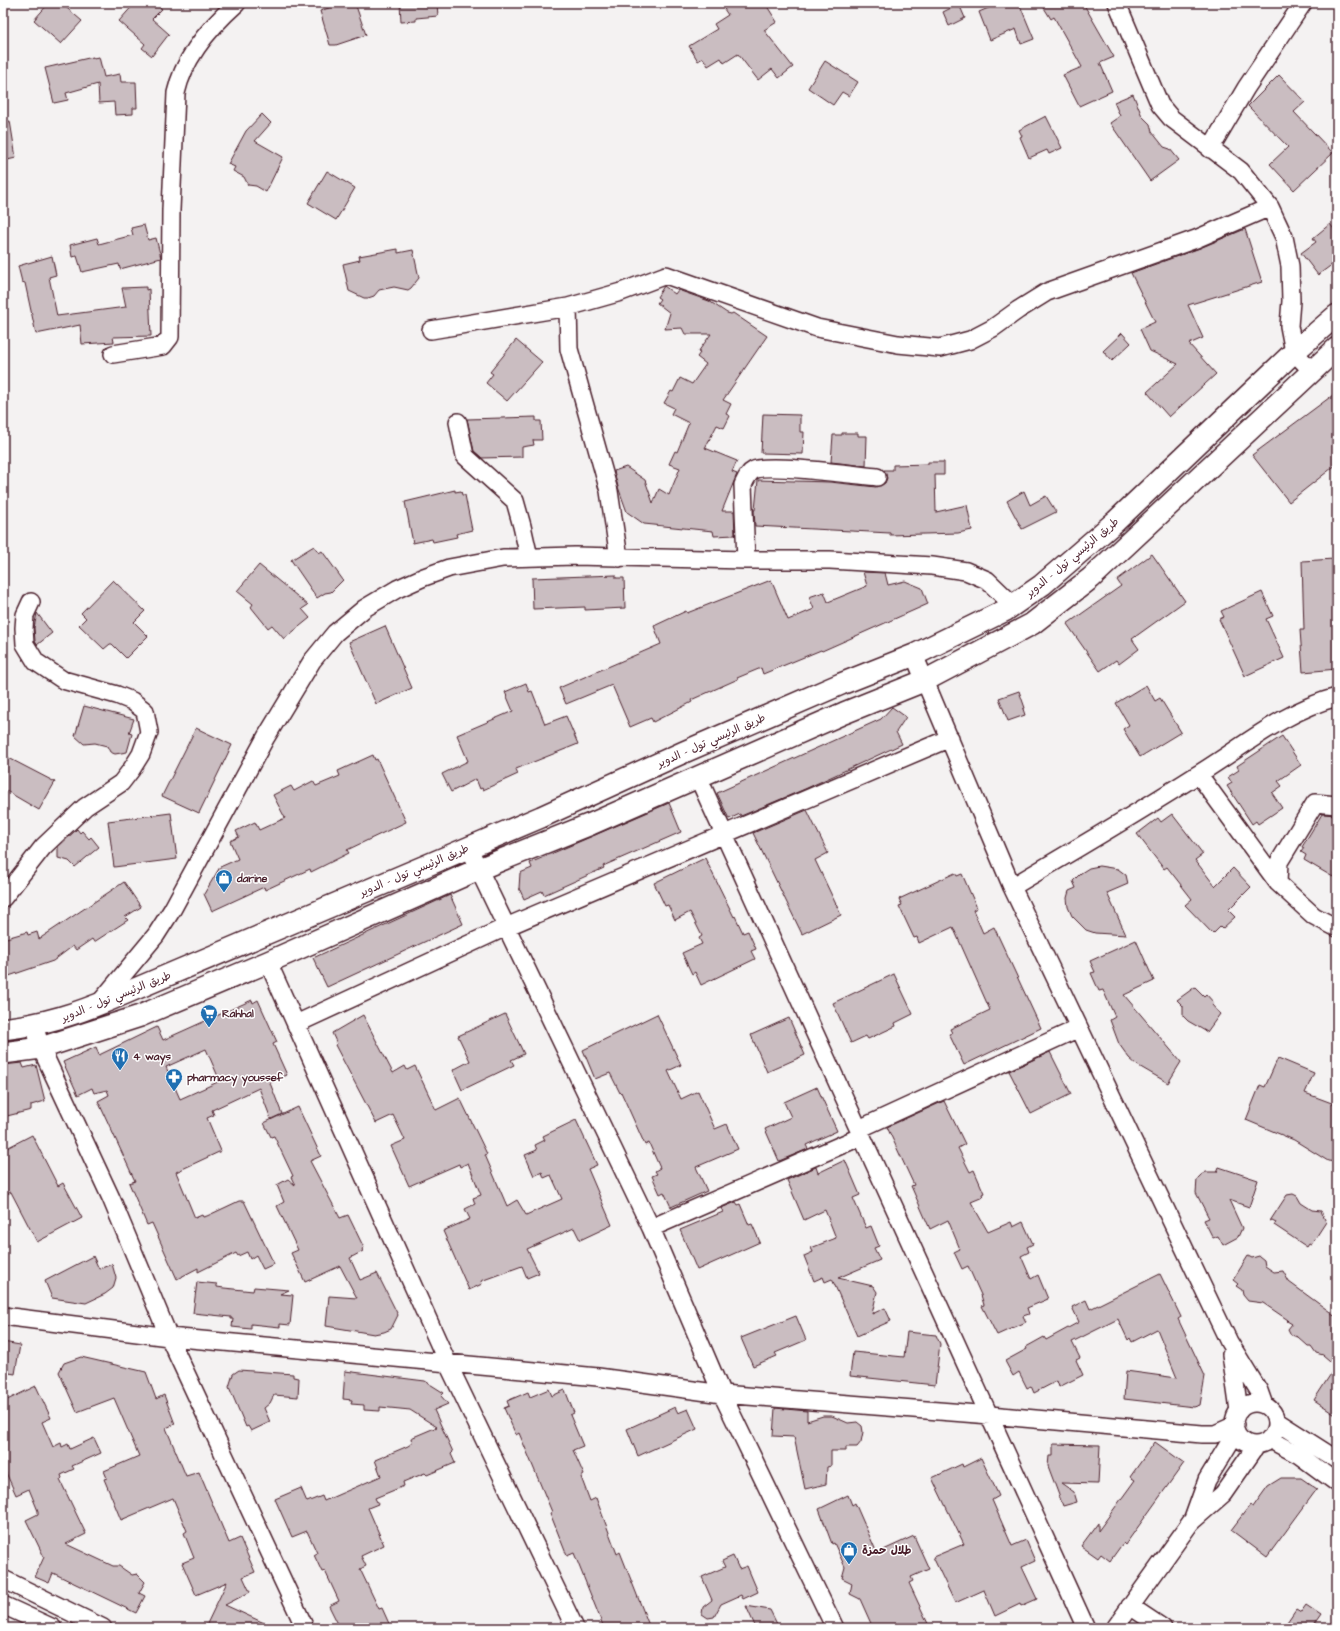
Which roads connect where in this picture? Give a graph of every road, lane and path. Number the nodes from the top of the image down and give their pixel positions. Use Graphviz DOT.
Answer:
graph roads {
  1 [pos="236,3"];
  2 [pos="1117,3"];
  3 [pos="1303,3"];
  4 [pos="1210,149"];
  5 [pos="1270,207"];
  6 [pos="568,306"];
  7 [pos="1337,315"];
  8 [pos="431,330"];
  9 [pos="1337,348"];
  10 [pos="1294,352"];
  11 [pos="113,354"];
  12 [pos="1312,371"];
  13 [pos="458,422"];
  14 [pos="877,477"];
  15 [pos="529,557"];
  16 [pos="619,558"];
  17 [pos="746,560"];
  18 [pos="31,602"];
  19 [pos="1013,605"];
  20 [pos="914,655"];
  21 [pos="926,680"];
  22 [pos="1337,697"];
  23 [pos="950,738"];
  24 [pos="1199,775"];
  25 [pos="698,777"];
  26 [pos="1337,805"];
  27 [pos="723,833"];
  28 [pos="468,848"];
  29 [pos="479,870"];
  30 [pos="1278,883"];
  31 [pos="1012,887"];
  32 [pos="3,898"];
  33 [pos="506,927"];
  34 [pos="1337,928"];
  35 [pos="268,962"];
  36 [pos="98,1005"];
  37 [pos="296,1024"];
  38 [pos="34,1025"];
  39 [pos="3,1028"];
  40 [pos="1079,1028"];
  41 [pos="41,1048"];
  42 [pos="3,1053"];
  43 [pos="861,1133"];
  44 [pos="651,1228"];
  45 [pos="3,1316"];
  46 [pos="169,1337"];
  47 [pos="1228,1342"];
  48 [pos="448,1364"];
  49 [pos="722,1394"];
  50 [pos="1264,1405"];
  51 [pos="990,1415"];
  52 [pos="1276,1421"];
  53 [pos="1237,1423"];
  54 [pos="1263,1442"];
  55 [pos="1337,1460"];
  56 [pos="1337,1483"];
  57 [pos="1191,1522"];
  58 [pos="3,1579"];
  59 [pos="3,1605"];
  60 [pos="1130,1606"];
  61 [pos="53,1628"];
  62 [pos="103,1628"];
  63 [pos="305,1628"];
  64 [pos="576,1628"];
  65 [pos="835,1628"];
  66 [pos="1086,1628"];
  67 [pos="1115,1628"];
  68 [pos="1163,1628"];
  1 -- 11 [label="street"];
  2 -- 4 [label="street"];
  3 -- 4 [label="street"];
  4 -- 5 [label="street"];
  5 -- 6 [label="street"];
  5 -- 10 [label="street"];
  6 -- 8 [label="street"];
  6 -- 16 [label="street"];
  7 -- 10 [label="main road, طريق الرئيسي تول - الدوير"];
  9 -- 12 [label="main road, طريق الرئيسي تول - الدوير"];
  10 -- 12 [label="street"];
  10 -- 19 [label="main road, طريق الرئيسي تول - الدوير"];
  12 -- 21 [label="main road, طريق الرئيسي تول - الدوير"];
  13 -- 15 [label="street"];
  14 -- 17 [label="street"];
  15 -- 16 [label="street"];
  15 -- 36 [label="street"];
  16 -- 17 [label="street"];
  17 -- 19 [label="street"];
  18 -- 32 [label="street"];
  19 -- 20 [label="main road, طريق الرئيسي تول - الدوير"];
  20 -- 21 [label="street"];
  20 -- 28 [label="main road, طريق الرئيسي تول - الدوير"];
  21 -- 23 [label="street"];
  21 -- 25 [label="main road, طريق الرئيسي تول - الدوير"];
  22 -- 24 [label="street"];
  23 -- 27 [label="street"];
  23 -- 31 [label="street"];
  24 -- 30 [label="street"];
  24 -- 31 [label="street"];
  25 -- 27 [label="street"];
  25 -- 29 [label="main road, طريق الرئيسي تول - الدوير"];
  26 -- 30 [label="street"];
  27 -- 33 [label="street"];
  27 -- 43 [label="street"];
  28 -- 29 [label="street"];
  28 -- 36 [label="main road, طريق الرئيسي تول - الدوير"];
  29 -- 33 [label="street"];
  29 -- 35 [label="main road, طريق الرئيسي تول - الدوير"];
  30 -- 34 [label="street"];
  31 -- 40 [label="street"];
  33 -- 37 [label="street"];
  33 -- 44 [label="street"];
  35 -- 37 [label="street"];
  35 -- 41 [label="main road, طريق الرئيسي تول - الدوير"];
  36 -- 38 [label="main road, طريق الرئيسي تول - الدوير"];
  37 -- 48 [label="street"];
  38 -- 39 [label="main road, طريق الرئيسي تول - الدوير"];
  38 -- 41 [label="street"];
  40 -- 43 [label="street"];
  40 -- 47 [label="street"];
  41 -- 42 [label="main road, طريق الرئيسي تول - الدوير"];
  41 -- 46 [label="street"];
  43 -- 44 [label="street"];
  43 -- 51 [label="street"];
  44 -- 49 [label="street"];
  45 -- 46 [label="street"];
  46 -- 48 [label="street"];
  46 -- 63 [label="street"];
  47 -- 50 [label="street"];
  47 -- 53 [label="street"];
  48 -- 49 [label="street"];
  48 -- 64 [label="street"];
  49 -- 51 [label="street"];
  49 -- 65 [label="street"];
  50 -- 52 [label="street"];
  50 -- 53 [label="street"];
  51 -- 53 [label="street"];
  51 -- 66 [label="street"];
  52 -- 54 [label="street"];
  52 -- 55 [label="street"];
  53 -- 54 [label="street"];
  53 -- 57 [label="street"];
  54 -- 56 [label="street"];
  54 -- 57 [label="street"];
  57 -- 60 [label="street"];
  58 -- 62 [label="street"];
  59 -- 61 [label="street"];
  60 -- 67 [label="street"];
  60 -- 68 [label="street"];
}
